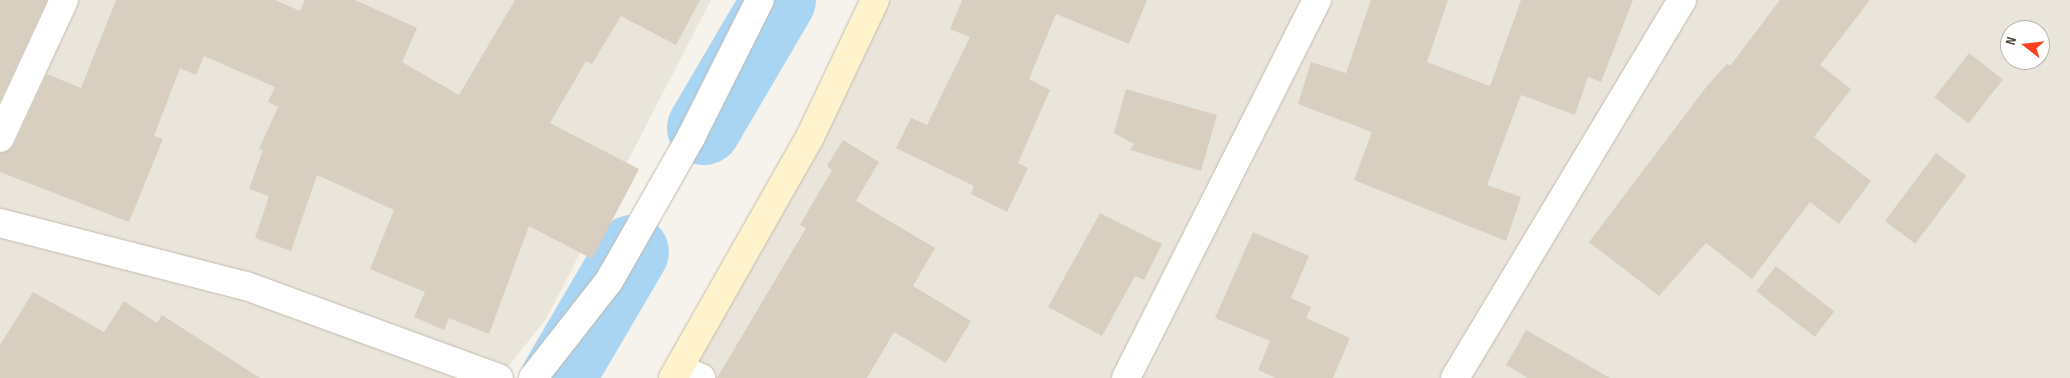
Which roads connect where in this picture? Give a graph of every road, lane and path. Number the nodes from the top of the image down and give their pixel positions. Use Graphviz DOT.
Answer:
graph roads {
  1 [pos="64,0"];
  2 [pos="760,0"];
  3 [pos="875,0"];
  4 [pos="1317,0"];
  5 [pos="1682,0"];
  6 [pos="0,138"];
  7 [pos="0,223"];
  8 [pos="684,375"];
  9 [pos="499,378"];
  10 [pos="533,378"];
  11 [pos="1126,378"];
  12 [pos="1455,378"];
  1 -- 6 [label="street"];
  2 -- 10 [label="street"];
  3 -- 8 [label="street"];
  4 -- 11 [label="street"];
  5 -- 12 [label="street"];
  7 -- 9 [label="street"];
}
